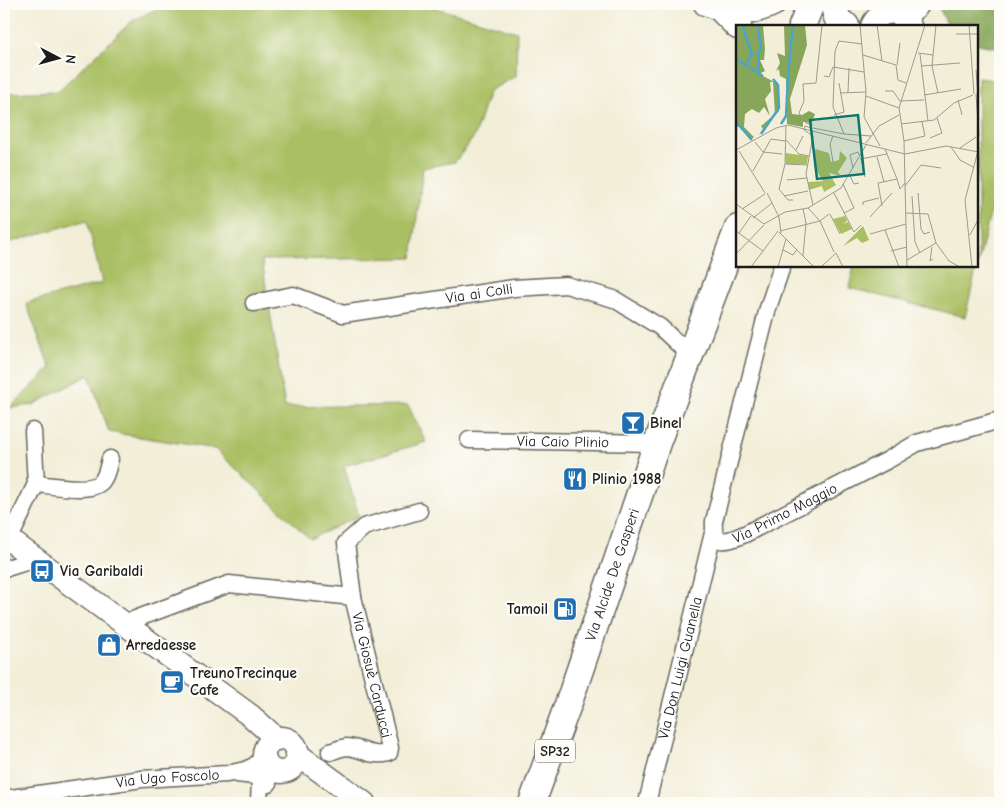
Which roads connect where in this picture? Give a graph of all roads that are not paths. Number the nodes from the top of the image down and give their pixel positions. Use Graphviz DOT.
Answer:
graph roads {
  1 [pos="775,4"];
  2 [pos="811,4"];
  3 [pos="822,4"];
  4 [pos="836,4"];
  5 [pos="923,4"];
  6 [pos="722,14"];
  7 [pos="887,15"];
  8 [pos="802,25"];
  9 [pos="814,25"];
  10 [pos="844,25"];
  11 [pos="920,25"];
  12 [pos="736,233"];
  13 [pos="781,268"];
  14 [pos="254,302"];
  15 [pos="690,355"];
  16 [pos="1000,420"];
  17 [pos="32,431"];
  18 [pos="469,440"];
  19 [pos="657,443"];
  20 [pos="110,459"];
  21 [pos="36,484"];
  22 [pos="419,511"];
  23 [pos="714,534"];
  24 [pos="6,538"];
  25 [pos="35,559"];
  26 [pos="4,569"];
  27 [pos="352,598"];
  28 [pos="125,624"];
  29 [pos="330,752"];
  30 [pos="274,763"];
  31 [pos="4,799"];
  32 [pos="259,802"];
  33 [pos="364,803"];
  34 [pos="535,803"];
  35 [pos="647,803"];
  1 -- 6 [label="street"];
  2 -- 8 [label="main road"];
  3 -- 9 [label="main road"];
  4 -- 10 [label="main road"];
  5 -- 7 [label="street"];
  5 -- 11 [label="street"];
  12 -- 15 [label="main road, Via Alcide De Gasperi / SP32"];
  13 -- 23 [label="street, Via Primo Maggio"];
  14 -- 15 [label="street, Via ai Colli"];
  15 -- 19 [label="main road, Via Alcide De Gasperi / SP32"];
  16 -- 23 [label="street, Via Primo Maggio"];
  17 -- 21 [label="street"];
  18 -- 19 [label="street, Via Caio Plinio"];
  19 -- 34 [label="main road, Via Alcide De Gasperi / SP32"];
  20 -- 21 [label="street"];
  21 -- 24 [label="street"];
  22 -- 27 [label="street, Via Giosuè Carducci"];
  23 -- 35 [label="street, Via Don Luigi Guanella"];
  24 -- 25 [label="street"];
  25 -- 26 [label="street"];
  25 -- 28 [label="street"];
  27 -- 28 [label="street, Via Giosuè Carducci"];
  27 -- 29 [label="street, Via Giosuè Carducci"];
  28 -- 30 [label="street"];
  30 -- 31 [label="street, Via Ugo Foscolo"];
  30 -- 32 [label="street"];
  30 -- 33 [label="street"];
}
